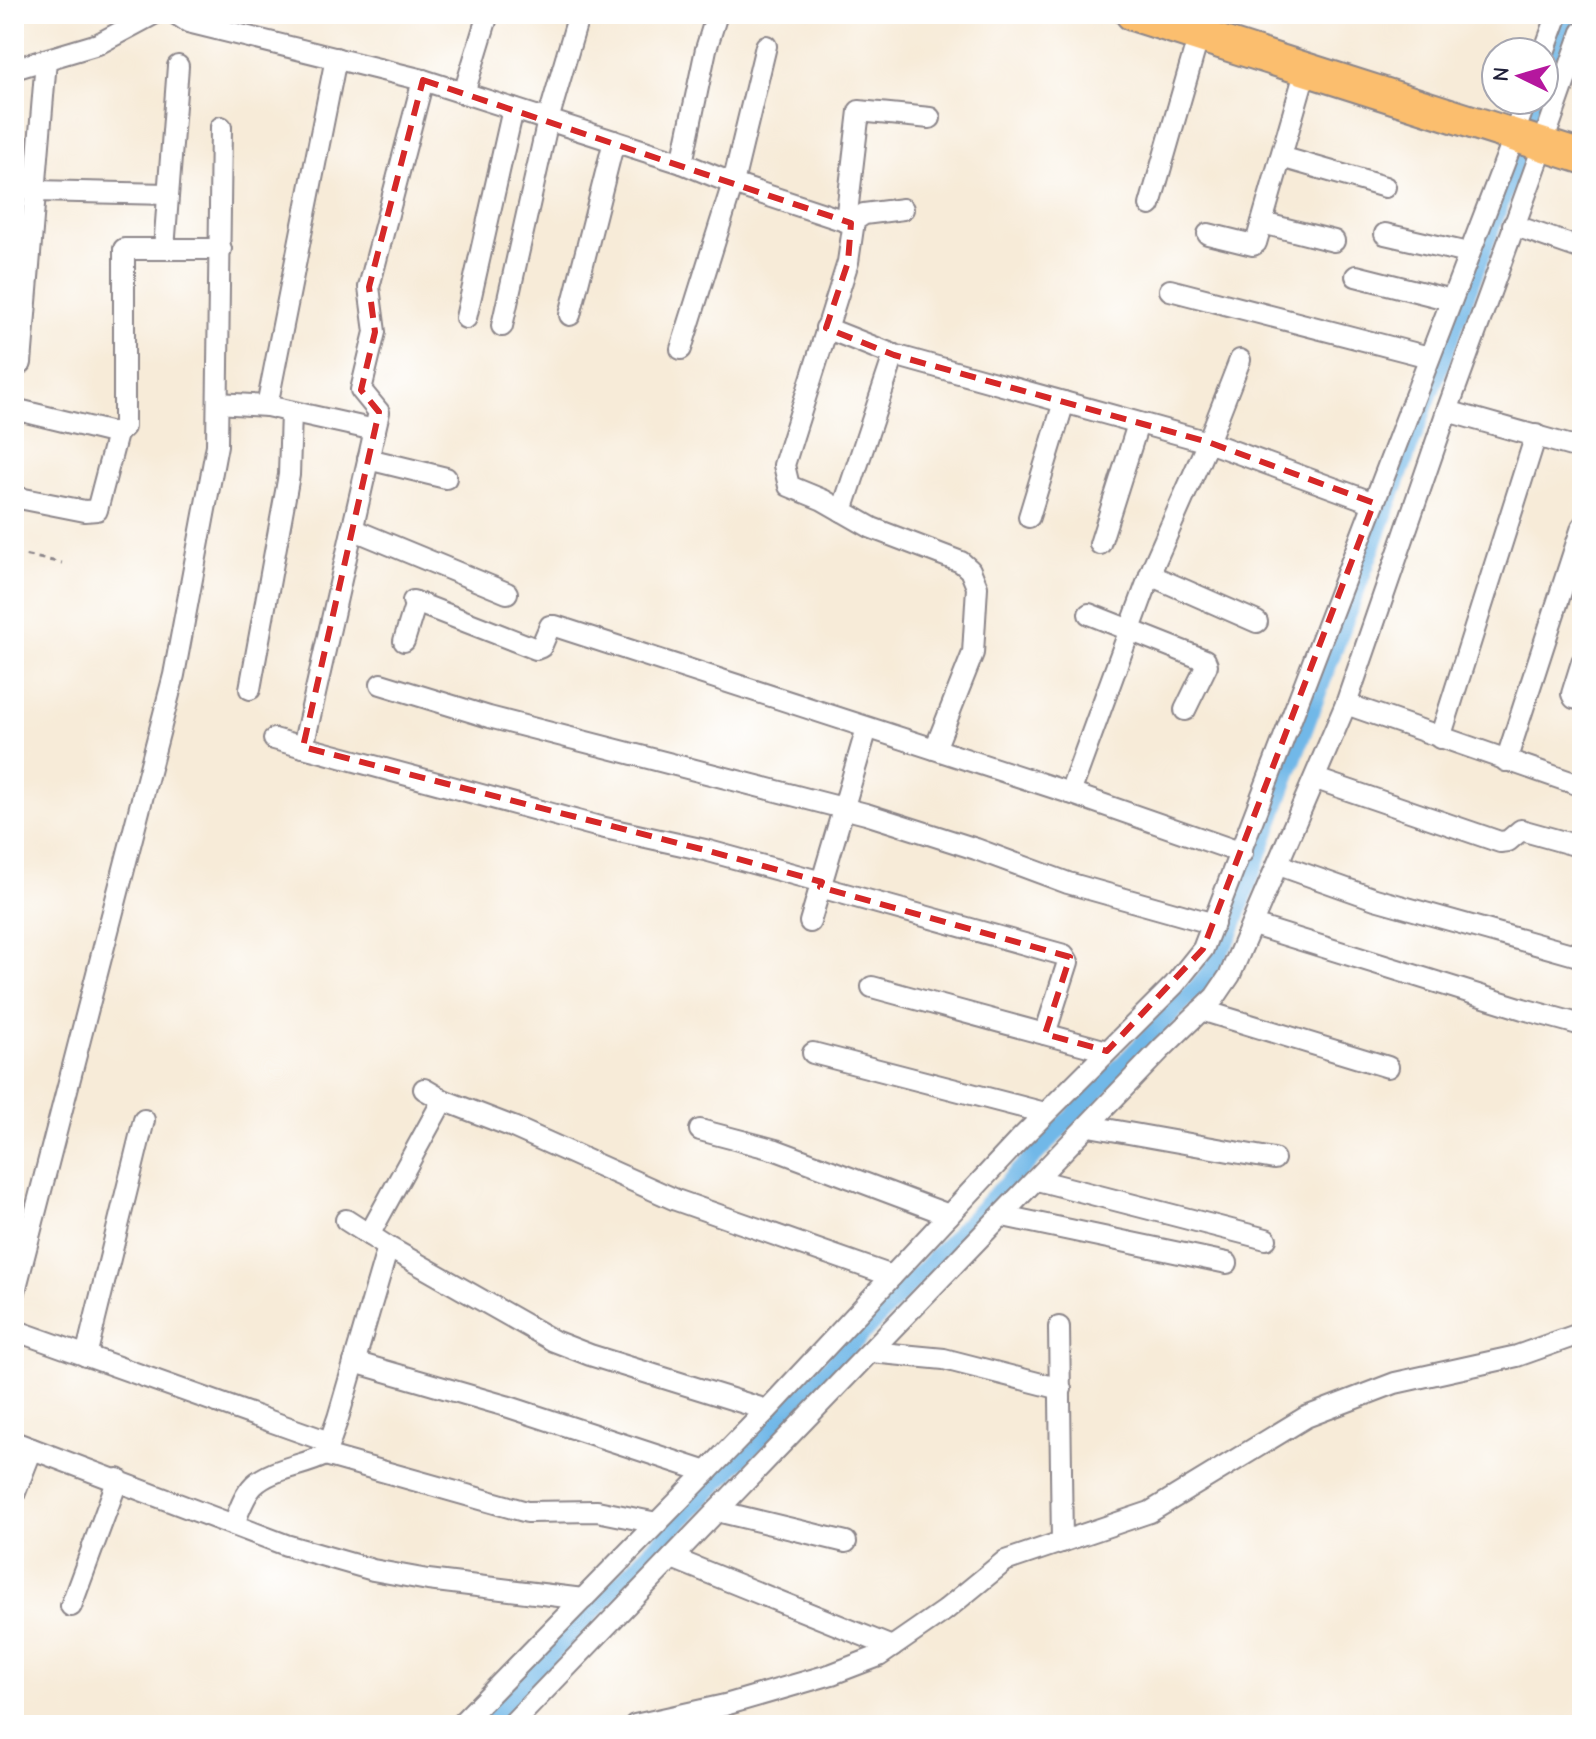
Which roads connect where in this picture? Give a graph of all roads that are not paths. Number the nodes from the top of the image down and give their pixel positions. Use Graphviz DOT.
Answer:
graph roads {
  1 [pos="154,14"];
  2 [pos="176,14"];
  3 [pos="488,14"];
  4 [pos="579,14"];
  5 [pos="717,14"];
  6 [pos="1132,14"];
  7 [pos="1558,14"];
  8 [pos="128,21"];
  9 [pos="1191,24"];
  10 [pos="1550,36"];
  11 [pos="1580,42"];
  12 [pos="766,46"];
  13 [pos="336,58"];
  14 [pos="46,60"];
  15 [pos="178,66"];
  16 [pos="14,69"];
  17 [pos="1306,69"];
  18 [pos="423,80"];
  19 [pos="464,93"];
  20 [pos="513,109"];
  21 [pos="930,118"];
  22 [pos="548,120"];
  23 [pos="221,127"];
  24 [pos="1532,128"];
  25 [pos="1582,140"];
  26 [pos="614,141"];
  27 [pos="1281,157"];
  28 [pos="1582,157"];
  29 [pos="682,163"];
  30 [pos="733,183"];
  31 [pos="1385,187"];
  32 [pos="35,191"];
  33 [pos="168,194"];
  34 [pos="1150,205"];
  35 [pos="903,209"];
  36 [pos="849,222"];
  37 [pos="1262,223"];
  38 [pos="1513,225"];
  39 [pos="1208,234"];
  40 [pos="1385,234"];
  41 [pos="1334,241"];
  42 [pos="164,249"];
  43 [pos="221,249"];
  44 [pos="1582,249"];
  45 [pos="1468,253"];
  46 [pos="1356,276"];
  47 [pos="1170,290"];
  48 [pos="1451,300"];
  49 [pos="570,315"];
  50 [pos="466,318"];
  51 [pos="502,326"];
  52 [pos="826,328"];
  53 [pos="681,349"];
  54 [pos="894,355"];
  55 [pos="1429,357"];
  56 [pos="1240,360"];
  57 [pos="21,363"];
  58 [pos="1064,402"];
  59 [pos="218,403"];
  60 [pos="267,406"];
  61 [pos="14,409"];
  62 [pos="1447,411"];
  63 [pos="291,412"];
  64 [pos="1138,424"];
  65 [pos="375,430"];
  66 [pos="117,434"];
  67 [pos="1536,435"];
  68 [pos="1208,442"];
  69 [pos="1582,449"];
  70 [pos="368,459"];
  71 [pos="446,478"];
  72 [pos="14,497"];
  73 [pos="1374,503"];
  74 [pos="842,511"];
  75 [pos="1029,517"];
  76 [pos="1582,527"];
  77 [pos="352,529"];
  78 [pos="1100,544"];
  79 [pos="1150,575"];
  80 [pos="507,593"];
  81 [pos="1089,614"];
  82 [pos="1257,622"];
  83 [pos="1130,629"];
  84 [pos="404,641"];
  85 [pos="1582,662"];
  86 [pos="381,684"];
  87 [pos="250,689"];
  88 [pos="1582,700"];
  89 [pos="1346,704"];
  90 [pos="1185,710"];
  91 [pos="867,728"];
  92 [pos="1440,738"];
  93 [pos="274,739"];
  94 [pos="303,747"];
  95 [pos="935,749"];
  96 [pos="1506,761"];
  97 [pos="1316,779"];
  98 [pos="1582,786"];
  99 [pos="1070,793"];
  100 [pos="843,808"];
  101 [pos="1582,847"];
  102 [pos="1242,853"];
  103 [pos="1279,865"];
  104 [pos="821,885"];
  105 [pos="810,922"];
  106 [pos="1214,924"];
  107 [pos="1253,925"];
  108 [pos="1582,957"];
  109 [pos="872,987"];
  110 [pos="1201,1010"];
  111 [pos="1582,1025"];
  112 [pos="1045,1034"];
  113 [pos="1107,1051"];
  114 [pos="813,1053"];
  115 [pos="1388,1067"];
  116 [pos="424,1089"];
  117 [pos="443,1100"];
  118 [pos="1045,1113"];
  119 [pos="144,1120"];
  120 [pos="1089,1126"];
  121 [pos="700,1130"];
  122 [pos="1274,1159"];
  123 [pos="1037,1180"];
  124 [pos="949,1215"];
  125 [pos="1003,1216"];
  126 [pos="346,1220"];
  127 [pos="369,1235"];
  128 [pos="1266,1239"];
  129 [pos="388,1247"];
  130 [pos="1227,1263"];
  131 [pos="892,1276"];
  132 [pos="14,1295"];
  133 [pos="1059,1327"];
  134 [pos="14,1330"];
  135 [pos="1582,1333"];
  136 [pos="871,1352"];
  137 [pos="86,1356"];
  138 [pos="354,1362"];
  139 [pos="1061,1389"];
  140 [pos="767,1410"];
  141 [pos="23,1445"];
  142 [pos="327,1448"];
  143 [pos="707,1472"];
  144 [pos="118,1479"];
  145 [pos="14,1495"];
  146 [pos="717,1511"];
  147 [pos="657,1523"];
  148 [pos="234,1524"];
  149 [pos="846,1542"];
  150 [pos="1062,1542"];
  151 [pos="672,1558"];
  152 [pos="583,1599"];
  153 [pos="71,1606"];
  154 [pos="892,1647"];
  155 [pos="460,1725"];
  156 [pos="511,1725"];
  157 [pos="635,1725"];
  1 -- 8 [label="street"];
  2 -- 13 [label="street"];
  3 -- 19 [label="street"];
  4 -- 22 [label="street"];
  5 -- 29 [label="street"];
  6 -- 9 [label="main road"];
  7 -- 10 [label="street"];
  8 -- 14 [label="street"];
  9 -- 17 [label="main road"];
  9 -- 24 [label="main road"];
  9 -- 34 [label="street"];
  11 -- 24 [label="street"];
  12 -- 30 [label="street"];
  13 -- 18 [label="street"];
  13 -- 60 [label="street"];
  14 -- 16 [label="street"];
  14 -- 32 [label="street"];
  15 -- 33 [label="street"];
  17 -- 24 [label="main road"];
  17 -- 27 [label="street"];
  18 -- 19 [label="street"];
  18 -- 65 [label="street"];
  19 -- 20 [label="street"];
  20 -- 22 [label="street"];
  20 -- 50 [label="street"];
  21 -- 36 [label="street"];
  22 -- 26 [label="street"];
  22 -- 51 [label="street"];
  23 -- 43 [label="street"];
  24 -- 25 [label="main road"];
  24 -- 28 [label="main road"];
  24 -- 38 [label="street"];
  24 -- 45 [label="street"];
  26 -- 29 [label="street"];
  26 -- 49 [label="street"];
  27 -- 31 [label="street"];
  27 -- 37 [label="street"];
  29 -- 30 [label="street"];
  30 -- 36 [label="street"];
  30 -- 53 [label="street"];
  32 -- 33 [label="street"];
  32 -- 57 [label="street"];
  33 -- 42 [label="street"];
  35 -- 36 [label="street"];
  36 -- 52 [label="street"];
  37 -- 39 [label="street"];
  37 -- 41 [label="street"];
  38 -- 44 [label="street"];
  38 -- 62 [label="street"];
  40 -- 45 [label="street"];
  42 -- 43 [label="street"];
  42 -- 66 [label="street"];
  43 -- 59 [label="street"];
  45 -- 48 [label="street"];
  46 -- 48 [label="street"];
  47 -- 55 [label="street"];
  48 -- 55 [label="street"];
  52 -- 54 [label="street"];
  52 -- 74 [label="street"];
  54 -- 58 [label="street"];
  54 -- 74 [label="street"];
  55 -- 73 [label="street"];
  56 -- 68 [label="street"];
  58 -- 64 [label="street"];
  58 -- 75 [label="street"];
  59 -- 60 [label="street"];
  59 -- 132 [label="street"];
  60 -- 63 [label="street"];
  61 -- 66 [label="street"];
  62 -- 67 [label="street"];
  62 -- 89 [label="street"];
  63 -- 65 [label="street"];
  63 -- 87 [label="street"];
  64 -- 68 [label="street"];
  64 -- 78 [label="street"];
  65 -- 70 [label="street"];
  66 -- 72 [label="street"];
  67 -- 69 [label="street"];
  67 -- 92 [label="street"];
  68 -- 73 [label="street"];
  68 -- 79 [label="street"];
  70 -- 71 [label="street"];
  70 -- 77 [label="street"];
  73 -- 102 [label="street"];
  74 -- 95 [label="street"];
  76 -- 96 [label="street"];
  77 -- 80 [label="street"];
  77 -- 94 [label="street"];
  79 -- 82 [label="street"];
  79 -- 83 [label="street"];
  81 -- 83 [label="street"];
  83 -- 90 [label="street"];
  83 -- 99 [label="street"];
  84 -- 91 [label="street"];
  85 -- 88 [label="street"];
  86 -- 100 [label="street"];
  89 -- 92 [label="street"];
  89 -- 97 [label="street"];
  91 -- 95 [label="street"];
  91 -- 100 [label="street"];
  92 -- 96 [label="street"];
  93 -- 94 [label="street"];
  94 -- 104 [label="street"];
  95 -- 99 [label="street"];
  96 -- 98 [label="street"];
  97 -- 101 [label="street"];
  97 -- 103 [label="street"];
  99 -- 102 [label="street"];
  100 -- 104 [label="street"];
  100 -- 106 [label="street"];
  102 -- 106 [label="street"];
  103 -- 107 [label="street"];
  103 -- 108 [label="street"];
  104 -- 105 [label="street"];
  104 -- 112 [label="street"];
  106 -- 113 [label="street"];
  107 -- 110 [label="street"];
  107 -- 111 [label="street"];
  109 -- 112 [label="street"];
  110 -- 115 [label="street"];
  110 -- 120 [label="street"];
  112 -- 113 [label="street"];
  113 -- 118 [label="street"];
  114 -- 118 [label="street"];
  116 -- 117 [label="street"];
  117 -- 127 [label="street"];
  117 -- 131 [label="street"];
  118 -- 124 [label="street"];
  119 -- 137 [label="street"];
  120 -- 122 [label="street"];
  120 -- 123 [label="street"];
  121 -- 124 [label="street"];
  123 -- 125 [label="street"];
  123 -- 128 [label="street"];
  124 -- 131 [label="street"];
  125 -- 130 [label="street"];
  125 -- 136 [label="street"];
  126 -- 127 [label="street"];
  127 -- 129 [label="street"];
  129 -- 138 [label="street"];
  129 -- 140 [label="street"];
  131 -- 140 [label="street"];
  133 -- 139 [label="street"];
  134 -- 137 [label="street"];
  135 -- 150 [label="street"];
  136 -- 139 [label="street"];
  136 -- 146 [label="street"];
  137 -- 142 [label="street"];
  138 -- 142 [label="street"];
  138 -- 143 [label="street"];
  139 -- 150 [label="street"];
  140 -- 143 [label="street"];
  141 -- 144 [label="street"];
  141 -- 145 [label="street"];
  142 -- 147 [label="street"];
  142 -- 148 [label="street"];
  143 -- 147 [label="street"];
  144 -- 148 [label="street"];
  144 -- 153 [label="street"];
  146 -- 149 [label="street"];
  146 -- 151 [label="street"];
  147 -- 152 [label="street"];
  148 -- 152 [label="street"];
  150 -- 154 [label="street"];
  151 -- 154 [label="street"];
  151 -- 156 [label="street"];
  152 -- 155 [label="street"];
  154 -- 157 [label="street"];
}
